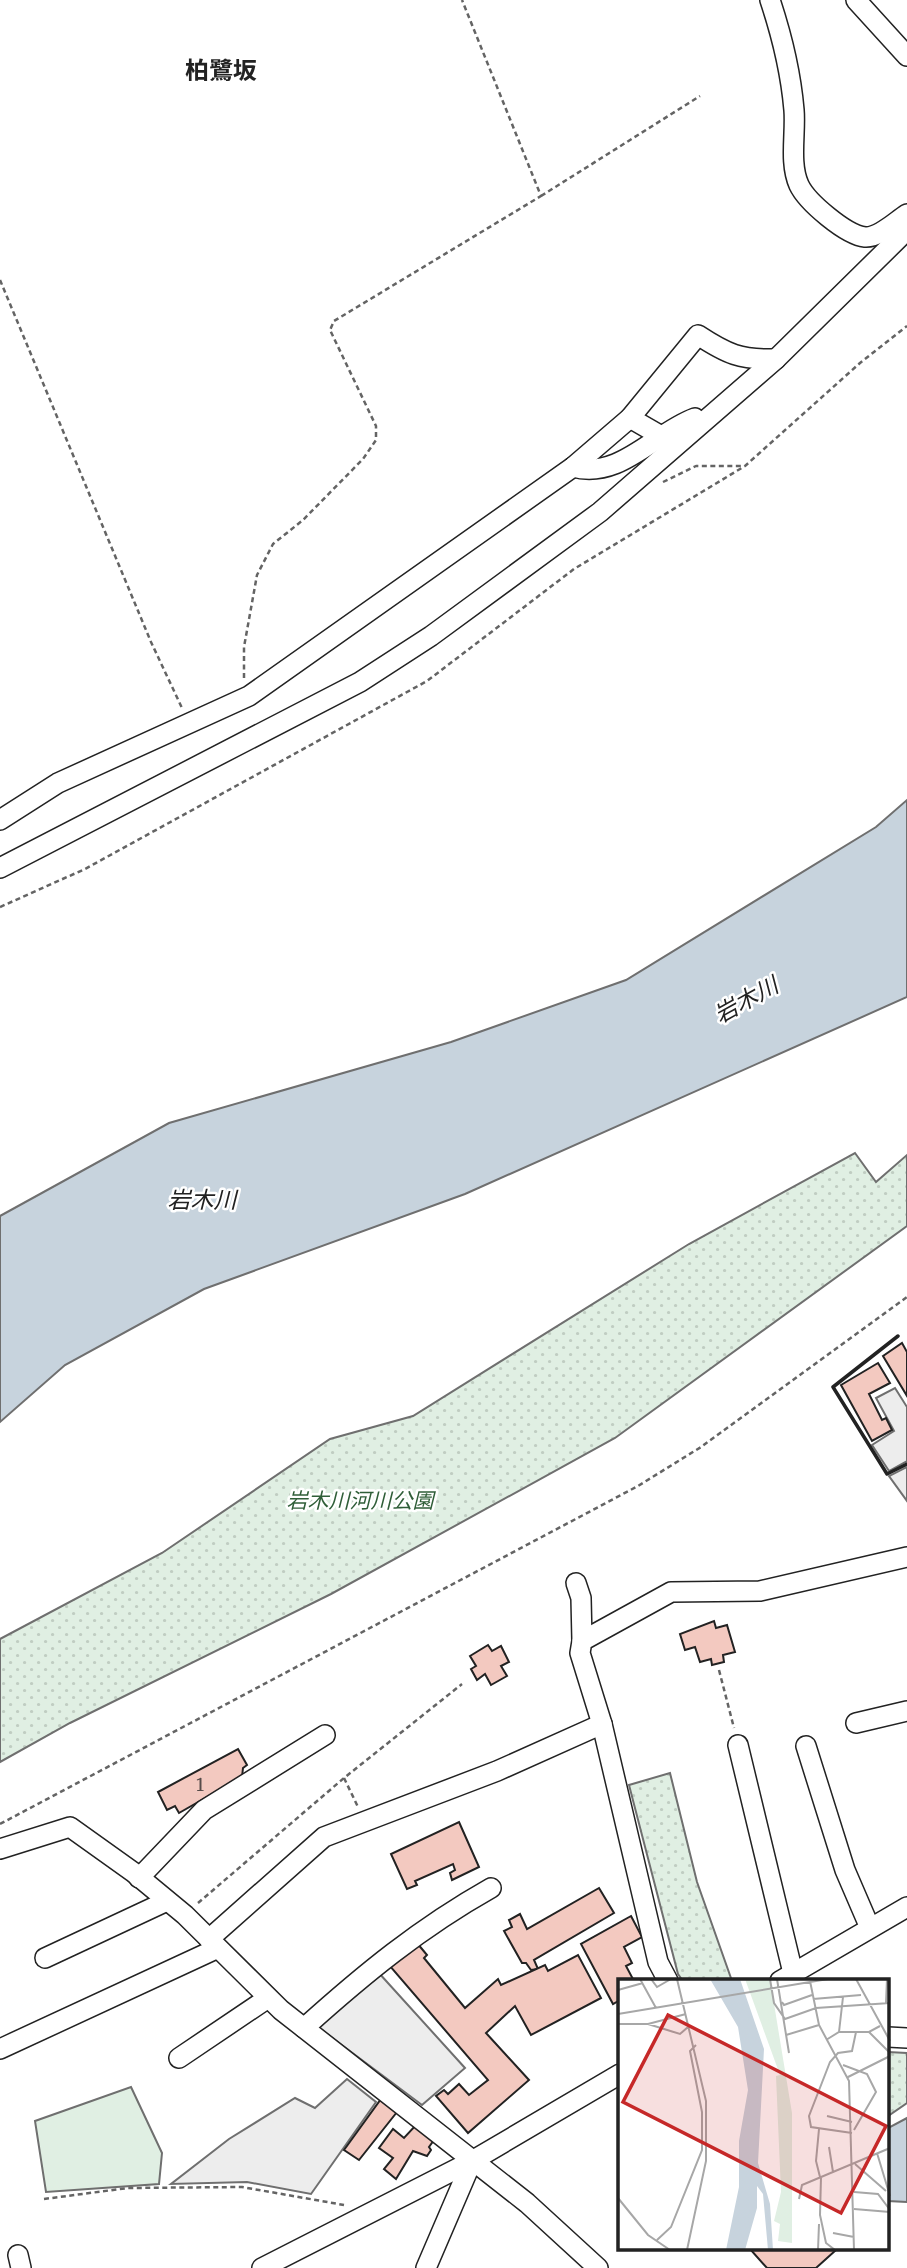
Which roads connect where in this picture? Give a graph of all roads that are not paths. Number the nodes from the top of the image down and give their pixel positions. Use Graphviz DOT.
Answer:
graph roads {
  1 [pos="770,0"];
  2 [pos="856,0"];
  3 [pos="907,56"];
  4 [pos="907,214"];
  5 [pos="907,230"];
  6 [pos="776,359"];
  7 [pos="710,416"];
  8 [pos="630,418"];
  9 [pos="663,437"];
  10 [pos="573,467"];
  11 [pos="0,820"];
  12 [pos="0,869"];
  13 [pos="907,1557"];
  14 [pos="576,1583"];
  15 [pos="582,1641"];
  16 [pos="907,1711"];
  17 [pos="856,1723"];
  18 [pos="602,1724"];
  19 [pos="325,1735"];
  20 [pos="738,1745"];
  21 [pos="806,1746"];
  22 [pos="0,1849"];
  23 [pos="139,1878"];
  24 [pos="491,1888"];
  25 [pos="167,1901"];
  26 [pos="907,1907"];
  27 [pos="870,1928"];
  28 [pos="212,1944"];
  29 [pos="45,1958"];
  30 [pos="787,1977"];
  31 [pos="667,1979"];
  32 [pos="268,1998"];
  33 [pos="304,2028"];
  34 [pos="0,2049"];
  35 [pos="179,2058"];
  36 [pos="618,2075"];
  37 [pos="472,2161"];
  38 [pos="262,2268"];
  39 [pos="426,2268"];
  40 [pos="598,2268"];
  1 -- 4 [label="street"];
  2 -- 3 [label="street"];
  5 -- 6 [label="street"];
  6 -- 7 [label="street"];
  6 -- 8 [label="street"];
  7 -- 9 [label="street"];
  7 -- 12 [label="street"];
  8 -- 9 [label="street"];
  8 -- 10 [label="street"];
  9 -- 10 [label="street"];
  10 -- 11 [label="street"];
  13 -- 15 [label="street"];
  14 -- 15 [label="street"];
  15 -- 18 [label="street"];
  16 -- 17 [label="street"];
  18 -- 28 [label="street"];
  18 -- 31 [label="street"];
  19 -- 23 [label="street"];
  20 -- 30 [label="street"];
  21 -- 27 [label="street"];
  22 -- 23 [label="street"];
  23 -- 25 [label="street"];
  24 -- 33 [label="street"];
  25 -- 28 [label="street"];
  25 -- 29 [label="street"];
  26 -- 27 [label="street"];
  27 -- 30 [label="street"];
  28 -- 32 [label="street"];
  28 -- 34 [label="street"];
  32 -- 33 [label="street"];
  32 -- 35 [label="street"];
  33 -- 37 [label="street"];
  36 -- 37 [label="street"];
  37 -- 38 [label="street"];
  37 -- 39 [label="street"];
  37 -- 40 [label="street"];
}
